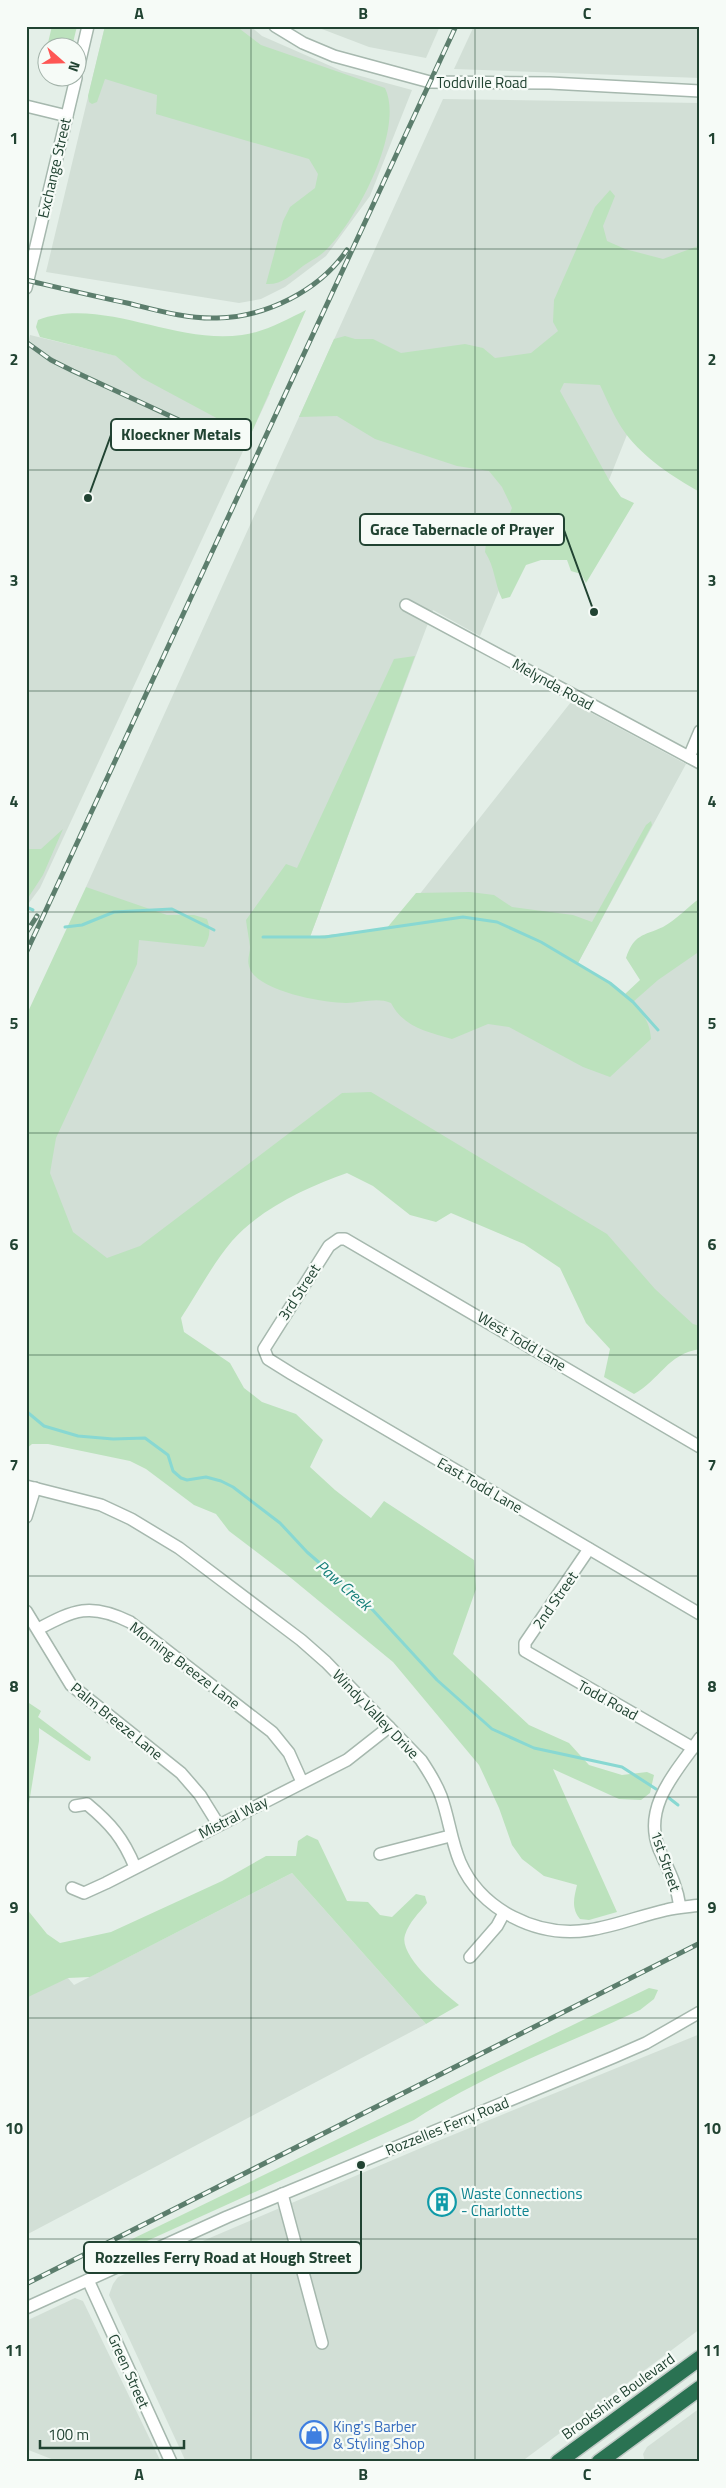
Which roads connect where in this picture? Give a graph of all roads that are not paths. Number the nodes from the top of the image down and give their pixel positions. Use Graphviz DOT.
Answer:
graph roads {
  1 [pos="275,26"];
  2 [pos="73,88"];
  3 [pos="700,90"];
  4 [pos="26,106"];
  5 [pos="66,116"];
  6 [pos="26,288"];
  7 [pos="406,605"];
  8 [pos="700,731"];
  9 [pos="695,760"];
  10 [pos="342,1238"];
  11 [pos="264,1352"];
  12 [pos="700,1447"];
  13 [pos="31,1487"];
  14 [pos="26,1517"];
  15 [pos="590,1549"];
  16 [pos="26,1611"];
  17 [pos="700,1614"];
  18 [pos="38,1629"];
  19 [pos="525,1651"];
  20 [pos="389,1727"];
  21 [pos="696,1743"];
  22 [pos="302,1782"];
  23 [pos="75,1806"];
  24 [pos="218,1824"];
  25 [pos="450,1836"];
  26 [pos="380,1854"];
  27 [pos="135,1867"];
  28 [pos="72,1888"];
  29 [pos="700,1905"];
  30 [pos="680,1907"];
  31 [pos="504,1913"];
  32 [pos="470,1957"];
  33 [pos="698,2012"];
  34 [pos="282,2194"];
  35 [pos="88,2280"];
  36 [pos="26,2308"];
  37 [pos="322,2343"];
  38 [pos="700,2358"];
  39 [pos="700,2388"];
  40 [pos="171,2462"];
  41 [pos="558,2462"];
  42 [pos="599,2462"];
  1 -- 3 [label="street, Toddville Road"];
  2 -- 5 [label="street, Exchange Street"];
  4 -- 5 [label="street"];
  5 -- 6 [label="street, Exchange Street"];
  7 -- 9 [label="street, Melynda Road"];
  8 -- 9 [label="street"];
  10 -- 11 [label="street, 3rd Street"];
  10 -- 12 [label="street, West Todd Lane"];
  11 -- 15 [label="street, East Todd Lane"];
  13 -- 14 [label="street"];
  13 -- 20 [label="street, Windy Valley Drive"];
  15 -- 17 [label="street, East Todd Lane"];
  15 -- 19 [label="street, 2nd Street"];
  16 -- 18 [label="street, Palm Breeze Lane"];
  18 -- 22 [label="street, Morning Breeze Lane"];
  18 -- 24 [label="street, Palm Breeze Lane"];
  19 -- 21 [label="street, Todd Road"];
  20 -- 22 [label="street, Mistral Way"];
  20 -- 25 [label="street, Windy Valley Drive"];
  21 -- 30 [label="street, 1st Street"];
  22 -- 24 [label="street, Mistral Way"];
  23 -- 27 [label="street"];
  24 -- 27 [label="street, Mistral Way"];
  25 -- 26 [label="street"];
  25 -- 31 [label="street, Windy Valley Drive"];
  27 -- 28 [label="street, Mistral Way"];
  29 -- 30 [label="street, Windy Valley Drive"];
  30 -- 31 [label="street, Windy Valley Drive"];
  31 -- 32 [label="street"];
  33 -- 34 [label="street, Rozzelles Ferry Road"];
  34 -- 35 [label="street, Rozzelles Ferry Road"];
  34 -- 37 [label="street"];
  35 -- 36 [label="street, Rozzelles Ferry Road"];
  35 -- 40 [label="street, Green Street"];
  38 -- 41 [label="highway, Brookshire Boulevard"];
  39 -- 42 [label="highway"];
}
